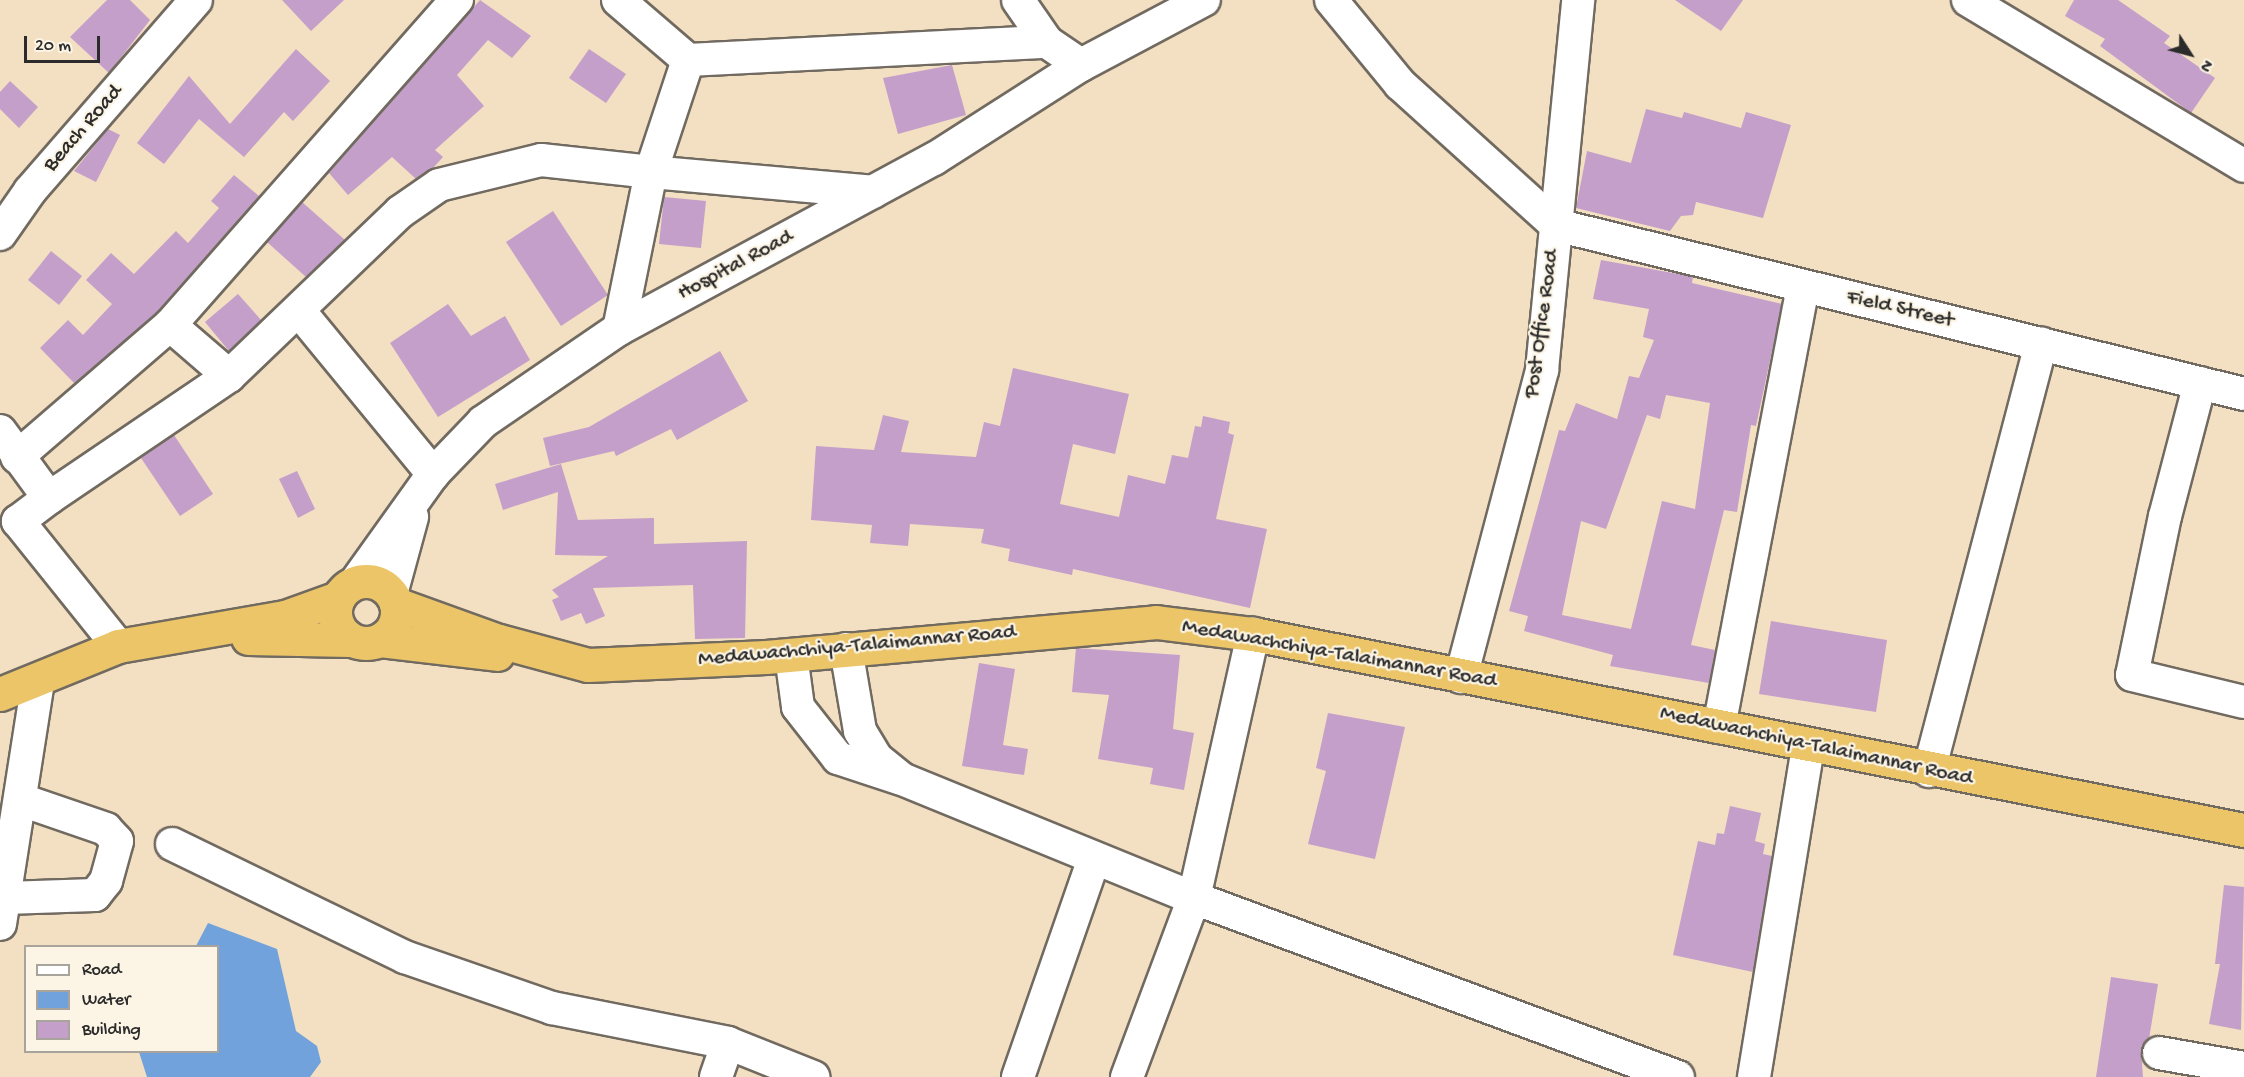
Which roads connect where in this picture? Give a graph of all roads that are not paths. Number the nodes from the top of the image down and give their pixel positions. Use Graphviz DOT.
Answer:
graph roads {
  1 [pos="196,0"];
  2 [pos="457,0"];
  3 [pos="618,0"];
  4 [pos="1018,0"];
  5 [pos="1204,0"];
  6 [pos="1331,0"];
  7 [pos="1578,0"];
  8 [pos="1968,0"];
  9 [pos="1047,42"];
  10 [pos="688,60"];
  11 [pos="1081,65"];
  12 [pos="2239,154"];
  13 [pos="651,172"];
  14 [pos="873,192"];
  15 [pos="1556,225"];
  16 [pos="0,234"];
  17 [pos="1803,288"];
  18 [pos="300,312"];
  19 [pos="170,325"];
  20 [pos="619,329"];
  21 [pos="2041,343"];
  22 [pos="229,376"];
  23 [pos="2200,383"];
  24 [pos="2244,394"];
  25 [pos="0,431"];
  26 [pos="17,457"];
  27 [pos="425,486"];
  28 [pos="49,498"];
  29 [pos="9,527"];
  30 [pos="346,590"];
  31 [pos="393,599"];
  32 [pos="260,621"];
  33 [pos="1253,634"];
  34 [pos="168,636"];
  35 [pos="365,640"];
  36 [pos="118,645"];
  37 [pos="846,649"];
  38 [pos="791,655"];
  39 [pos="588,665"];
  40 [pos="1461,677"];
  41 [pos="38,680"];
  42 [pos="0,694"];
  43 [pos="2244,702"];
  44 [pos="1719,727"];
  45 [pos="1808,746"];
  46 [pos="1929,771"];
  47 [pos="902,778"];
  48 [pos="22,800"];
  49 [pos="2244,831"];
  50 [pos="172,844"];
  51 [pos="1094,859"];
  52 [pos="1194,898"];
  53 [pos="3,911"];
  54 [pos="728,1043"];
  55 [pos="2159,1053"];
  56 [pos="2244,1068"];
  57 [pos="716,1077"];
  58 [pos="813,1077"];
  59 [pos="1018,1077"];
  60 [pos="1126,1077"];
  61 [pos="1678,1077"];
  62 [pos="1754,1077"];
  1 -- 16 [label="street, Beach Road"];
  2 -- 19 [label="street"];
  3 -- 10 [label="street"];
  4 -- 9 [label="street"];
  5 -- 11 [label="street, Hospital Road"];
  6 -- 15 [label="street"];
  7 -- 15 [label="street, Post Office Road"];
  8 -- 12 [label="street"];
  9 -- 10 [label="street"];
  9 -- 11 [label="street"];
  10 -- 13 [label="street"];
  11 -- 14 [label="street, Hospital Road"];
  13 -- 14 [label="street"];
  13 -- 18 [label="street"];
  13 -- 20 [label="street"];
  14 -- 20 [label="street, Hospital Road"];
  15 -- 17 [label="street, Field Street"];
  15 -- 40 [label="street, Post Office Road"];
  17 -- 21 [label="street, Field Street"];
  17 -- 44 [label="street"];
  18 -- 22 [label="street"];
  18 -- 27 [label="street"];
  19 -- 22 [label="street"];
  19 -- 26 [label="street"];
  20 -- 27 [label="street, Hospital Road"];
  21 -- 23 [label="street, Field Street"];
  21 -- 46 [label="street"];
  22 -- 28 [label="street"];
  23 -- 24 [label="street, Field Street"];
  23 -- 43 [label="street"];
  25 -- 26 [label="street"];
  26 -- 28 [label="street"];
  27 -- 30 [label="street, Hospital Road"];
  27 -- 31 [label="street"];
  27 -- 32 [label="street, Hospital Road"];
  28 -- 29 [label="street"];
  29 -- 36 [label="street"];
  30 -- 31 [label="highway"];
  30 -- 32 [label="highway"];
  30 -- 35 [label="highway"];
  31 -- 35 [label="highway"];
  31 -- 39 [label="highway, Medawachchiya-Talaimannar Road"];
  32 -- 34 [label="highway"];
  33 -- 37 [label="highway, Medawachchiya-Talaimannar Road"];
  33 -- 40 [label="highway, Medawachchiya-Talaimannar Road"];
  33 -- 52 [label="street"];
  34 -- 35 [label="highway"];
  34 -- 36 [label="highway"];
  35 -- 39 [label="highway"];
  36 -- 41 [label="highway"];
  37 -- 38 [label="highway, Medawachchiya-Talaimannar Road"];
  37 -- 47 [label="street"];
  38 -- 39 [label="highway, Medawachchiya-Talaimannar Road"];
  38 -- 47 [label="street"];
  40 -- 44 [label="highway, Medawachchiya-Talaimannar Road"];
  41 -- 42 [label="highway"];
  41 -- 48 [label="street"];
  44 -- 45 [label="highway, Medawachchiya-Talaimannar Road"];
  45 -- 46 [label="highway, Medawachchiya-Talaimannar Road"];
  45 -- 62 [label="street"];
  46 -- 49 [label="highway, Medawachchiya-Talaimannar Road"];
  47 -- 51 [label="street"];
  48 -- 53 [label="street"];
  48 -- 53 [label="street"];
  50 -- 54 [label="street"];
  51 -- 52 [label="street"];
  51 -- 59 [label="street"];
  52 -- 60 [label="street"];
  52 -- 61 [label="street"];
  54 -- 57 [label="street"];
  54 -- 58 [label="street"];
  55 -- 56 [label="street"];
}
